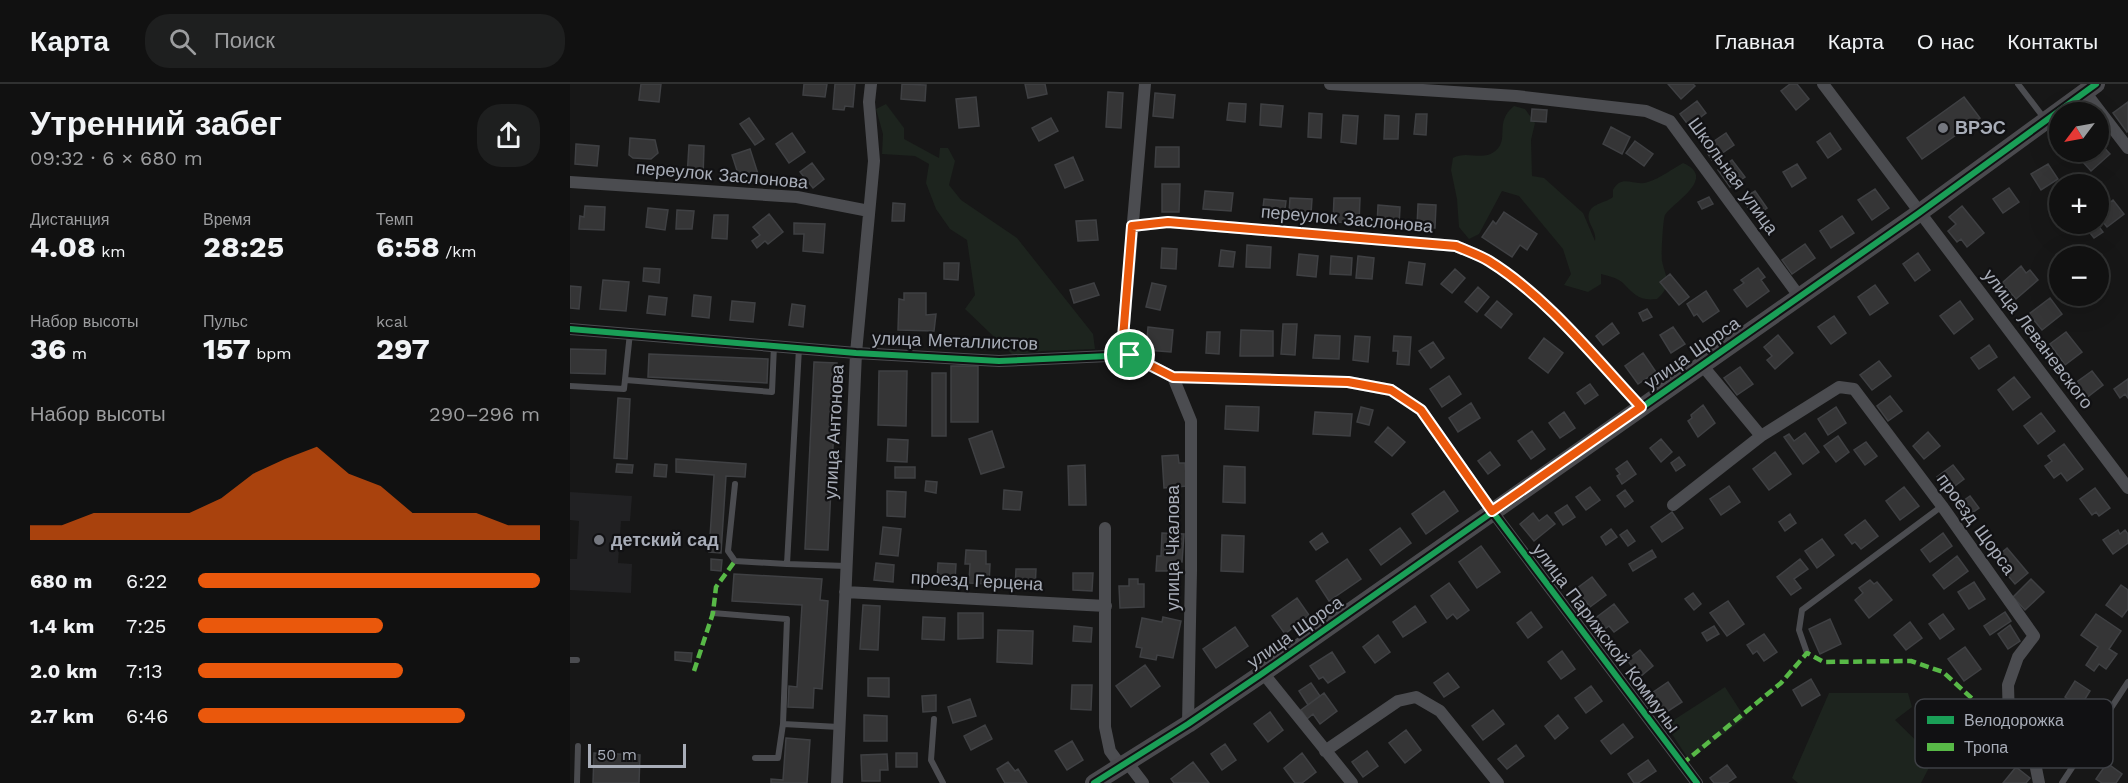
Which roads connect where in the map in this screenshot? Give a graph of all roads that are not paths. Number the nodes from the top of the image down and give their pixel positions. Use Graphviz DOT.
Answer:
graph roads {
  1 [pos="871,84"];
  2 [pos="1145,84"];
  3 [pos="1330,84"];
  4 [pos="1823,84"];
  5 [pos="2018,84"];
  6 [pos="2090,88"];
  7 [pos="2046,121"];
  8 [pos="2128,148"];
  9 [pos="570,182"];
  10 [pos="869,211"];
  11 [pos="1919,213"];
  12 [pos="1132,226"];
  13 [pos="1799,296"];
  14 [pos="570,329"];
  15 [pos="630,333"];
  16 [pos="774,345"];
  17 [pos="799,347"];
  18 [pos="856,353"];
  19 [pos="1130,355"];
  20 [pos="1702,365"];
  21 [pos="1173,377"];
  22 [pos="626,380"];
  23 [pos="570,386"];
  24 [pos="1641,407"];
  25 [pos="1761,436"];
  26 [pos="735,484"];
  27 [pos="2128,488"];
  28 [pos="1673,505"];
  29 [pos="1942,506"];
  30 [pos="1492,511"];
  31 [pos="1105,528"];
  32 [pos="787,564"];
  33 [pos="846,566"];
  34 [pos="845,592"];
  35 [pos="1106,606"];
  36 [pos="713,613"];
  37 [pos="1807,653"];
  38 [pos="1263,673"];
  39 [pos="2128,682"];
  40 [pos="2008,699"];
  41 [pos="2113,705"];
  42 [pos="934,719"];
  43 [pos="783,724"];
  44 [pos="1188,724"];
  45 [pos="839,727"];
  46 [pos="578,746"];
  47 [pos="1325,751"];
  48 [pos="755,758"];
  49 [pos="1124,764"];
  50 [pos="2036,768"];
  51 [pos="2072,768"];
  52 [pos="577,783"];
  53 [pos="837,783"];
  54 [pos="943,783"];
  55 [pos="1094,783"];
  56 [pos="1143,783"];
  57 [pos="1352,783"];
  58 [pos="1498,783"];
  59 [pos="1697,783"];
  60 [pos="2039,783"];
  61 [pos="2062,783"];
  1 -- 10 [label="street, улица Антонова"];
  2 -- 12 [label="street"];
  3 -- 13 [label="street, Школьная улица"];
  4 -- 11 [label="street, улица Леваневского"];
  5 -- 7 [label="lane"];
  6 -- 7 [label="street, улица Щорса"];
  6 -- 8 [label="street"];
  7 -- 11 [label="street, улица Щорса"];
  9 -- 10 [label="street, переулок Заслонова"];
  10 -- 18 [label="street, улица Антонова"];
  11 -- 13 [label="street, улица Щорса"];
  11 -- 27 [label="street, улица Леваневского"];
  12 -- 19 [label="street"];
  12 -- 24 [label="street, переулок Заслонова"];
  13 -- 20 [label="street, улица Щорса"];
  14 -- 15 [label="street, улица Металлистов"];
  15 -- 16 [label="street, улица Металлистов"];
  15 -- 22 [label="lane"];
  16 -- 17 [label="street, улица Металлистов"];
  16 -- 22 [label="lane"];
  17 -- 18 [label="street, улица Металлистов"];
  17 -- 32 [label="lane"];
  18 -- 19 [label="street, улица Металлистов"];
  18 -- 33 [label="street, улица Антонова"];
  19 -- 21 [label="street, улица Металлистов"];
  20 -- 24 [label="street, улица Щорса"];
  20 -- 25 [label="street"];
  21 -- 30 [label="street, улица Металлистов"];
  21 -- 44 [label="street, улица Чкалова"];
  22 -- 23 [label="lane"];
  24 -- 30 [label="street, улица Щорса"];
  25 -- 28 [label="street, проезд Щорса"];
  25 -- 29 [label="street, проезд Щорса"];
  26 -- 32 [label="lane"];
  29 -- 37 [label="lane"];
  29 -- 40 [label="street, проезд Щорса"];
  30 -- 38 [label="street, улица Щорса"];
  30 -- 59 [label="street, улица Парижской Коммуны"];
  31 -- 35 [label="street"];
  32 -- 33 [label="lane"];
  33 -- 34 [label="street, улица Антонова"];
  34 -- 35 [label="street, проезд Герцена"];
  34 -- 45 [label="street, улица Антонова"];
  35 -- 49 [label="street"];
  36 -- 43 [label="lane"];
  38 -- 44 [label="street, улица Щорса"];
  38 -- 47 [label="street"];
  39 -- 41 [label="lane"];
  42 -- 54 [label="lane"];
  43 -- 45 [label="lane"];
  43 -- 48 [label="lane"];
  44 -- 49 [label="street, улица Щорса"];
  45 -- 53 [label="street, улица Антонова"];
  46 -- 52 [label="lane"];
  47 -- 57 [label="street"];
  47 -- 58 [label="street"];
  49 -- 55 [label="street, улица Щорса"];
  49 -- 56 [label="street"];
  50 -- 60 [label="street, проезд Щорса"];
  51 -- 61 [label="lane"];
}
